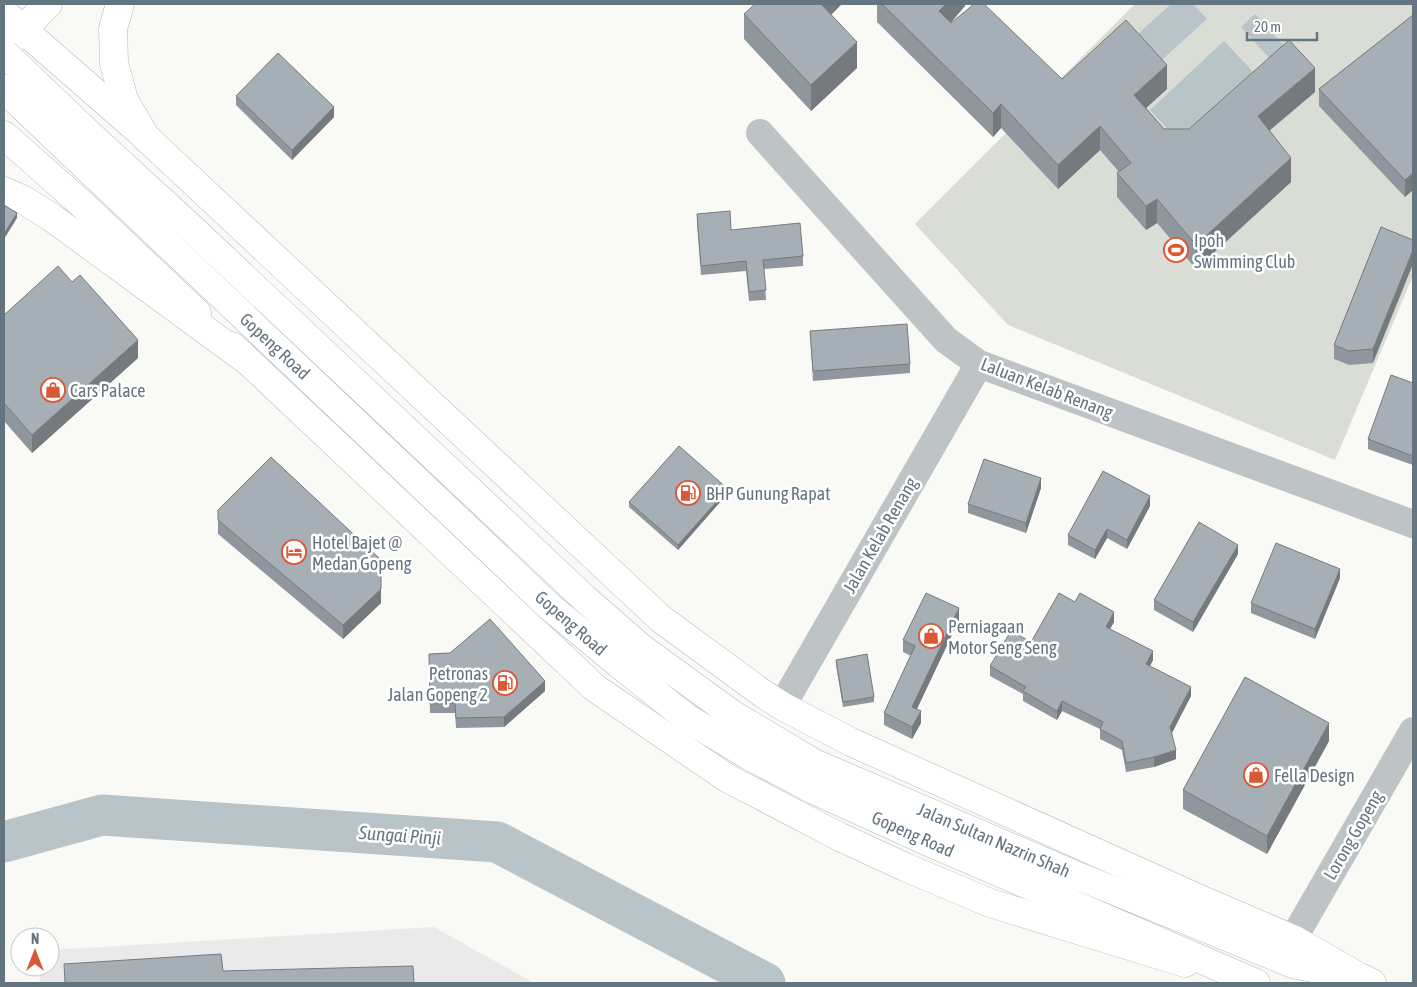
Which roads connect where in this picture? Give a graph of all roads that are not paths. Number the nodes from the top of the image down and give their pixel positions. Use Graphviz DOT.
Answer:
graph roads {
  1 [pos="48,4"];
  2 [pos="120,4"];
  3 [pos="10,30"];
  4 [pos="4,53"];
  5 [pos="4,89"];
  6 [pos="760,133"];
  7 [pos="4,135"];
  8 [pos="143,135"];
  9 [pos="4,191"];
  10 [pos="84,206"];
  11 [pos="249,362"];
  12 [pos="979,364"];
  13 [pos="1413,524"];
  14 [pos="640,647"];
  15 [pos="782,706"];
  16 [pos="1413,731"];
  17 [pos="1293,939"];
  18 [pos="1367,981"];
  19 [pos="1252,983"];
  20 [pos="1256,983"];
  1 -- 3 [label="main road"];
  2 -- 8 [label="main road"];
  3 -- 8 [label="main road"];
  4 -- 14 [label="main road, Gopeng Road, bridge"];
  5 -- 20 [label="main road, Gopeng Road, bridge"];
  6 -- 12 [label="street, Laluan Kelab Renang"];
  7 -- 10 [label="main road"];
  8 -- 10 [label="main road"];
  8 -- 15 [label="main road"];
  9 -- 11 [label="main road"];
  10 -- 11 [label="main road"];
  11 -- 19 [label="main road"];
  12 -- 13 [label="street, Laluan Kelab Renang"];
  12 -- 15 [label="street, Jalan Kelab Renang"];
  14 -- 18 [label="main road, Jalan Sultan Nazrin Shah"];
  15 -- 17 [label="main road"];
  16 -- 17 [label="street, Lorong Gopeng"];
  17 -- 18 [label="main road"];
}
